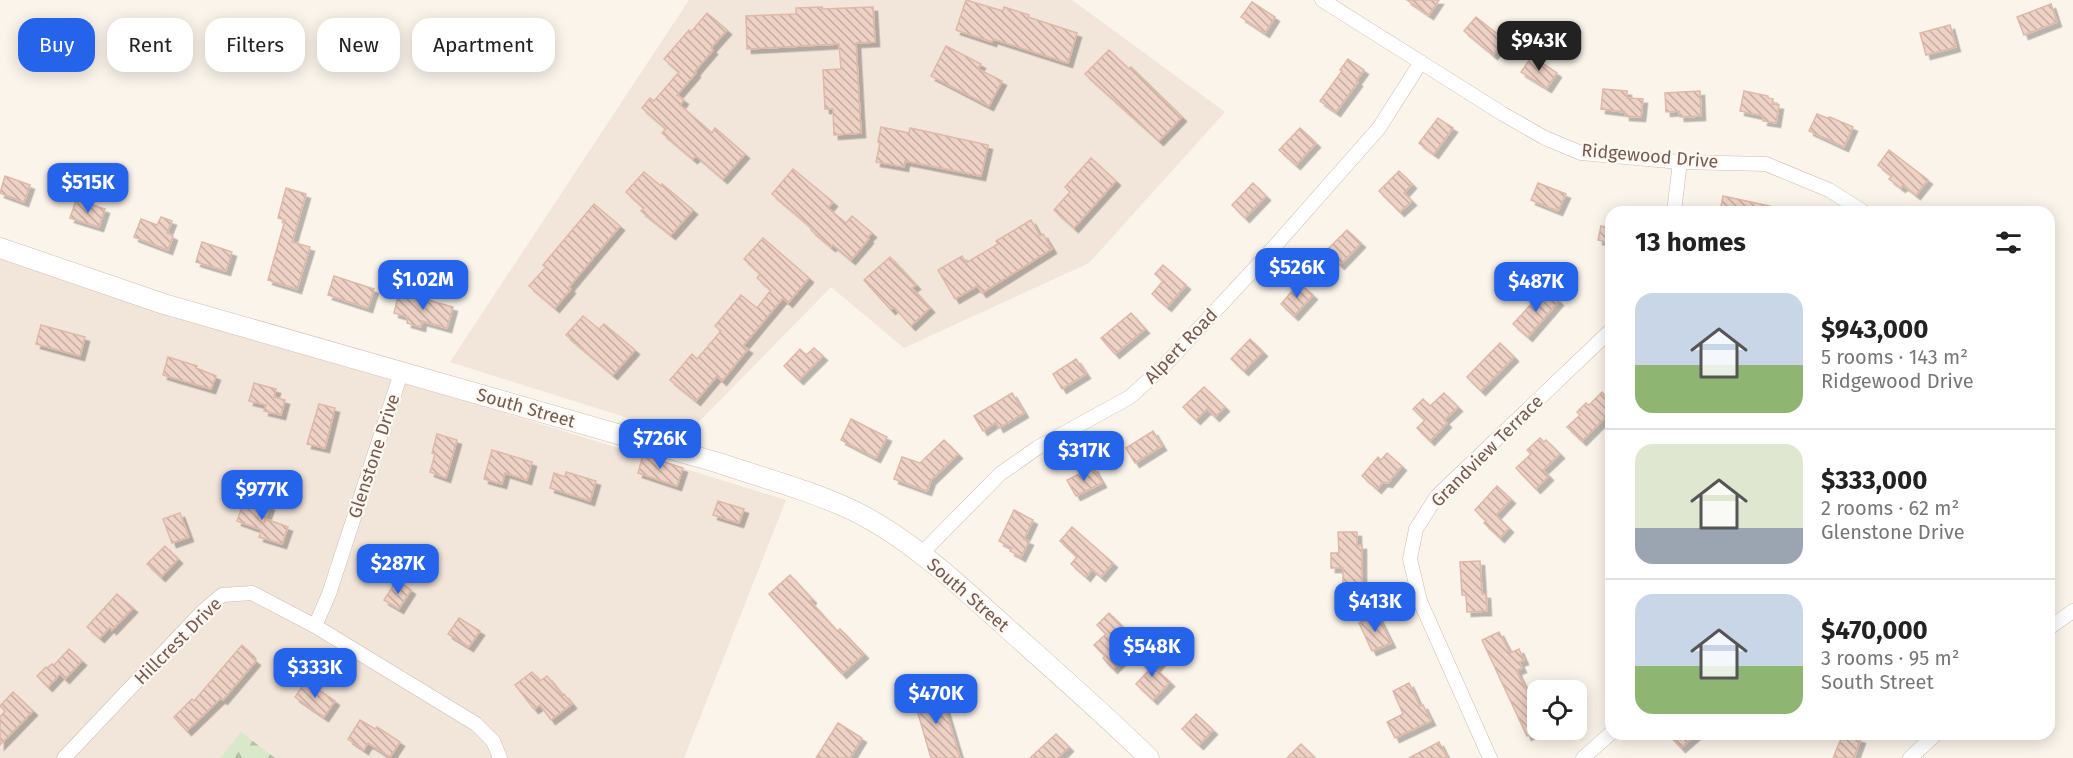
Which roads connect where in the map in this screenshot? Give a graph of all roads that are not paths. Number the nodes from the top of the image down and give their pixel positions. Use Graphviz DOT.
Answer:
graph roads {
  1 [pos="1322,0"];
  2 [pos="1421,62"];
  3 [pos="1680,162"];
  4 [pos="1675,206"];
  5 [pos="1854,206"];
  6 [pos="0,248"];
  7 [pos="1605,336"];
  8 [pos="401,373"];
  9 [pos="921,554"];
  10 [pos="2073,611"];
  11 [pos="2055,619"];
  12 [pos="315,626"];
  13 [pos="1605,738"];
  14 [pos="1930,740"];
  15 [pos="64,758"];
  16 [pos="500,758"];
  17 [pos="1149,758"];
  18 [pos="1490,758"];
  19 [pos="1583,758"];
  20 [pos="1910,758"];
  1 -- 2 [label="street, Ridgewood Drive"];
  2 -- 3 [label="street, Ridgewood Drive"];
  2 -- 9 [label="street, Alpert Road"];
  3 -- 4 [label="street"];
  3 -- 5 [label="street, Ridgewood Drive"];
  6 -- 8 [label="street, South Street"];
  7 -- 18 [label="street, Grandview Terrace"];
  8 -- 9 [label="street, South Street"];
  8 -- 12 [label="street, Glenstone Drive"];
  9 -- 17 [label="street, South Street"];
  10 -- 11 [label="street"];
  12 -- 15 [label="street, Hillcrest Drive"];
  12 -- 16 [label="street"];
  13 -- 19 [label="street"];
  14 -- 20 [label="street"];
}
